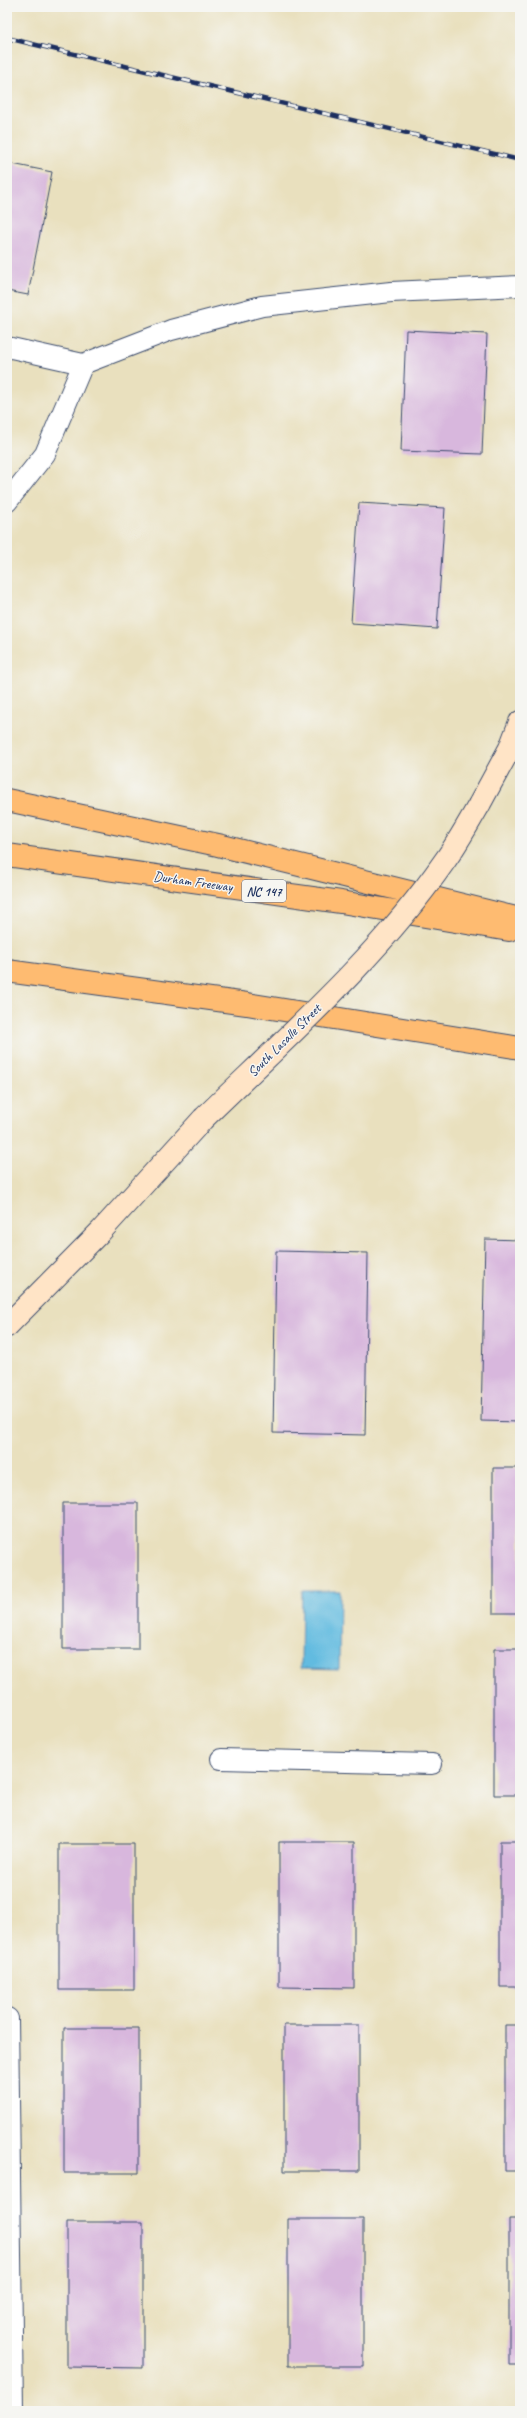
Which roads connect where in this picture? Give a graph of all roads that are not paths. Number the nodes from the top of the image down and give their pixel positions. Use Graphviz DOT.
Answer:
graph roads {
  1 [pos="520,286"];
  2 [pos="7,347"];
  3 [pos="83,364"];
  4 [pos="7,502"];
  5 [pos="520,722"];
  6 [pos="7,800"];
  7 [pos="7,855"];
  8 [pos="520,919"];
  9 [pos="520,932"];
  10 [pos="7,971"];
  11 [pos="520,1048"];
  12 [pos="7,1326"];
  13 [pos="221,1759"];
  14 [pos="432,1764"];
  15 [pos="7,2019"];
  16 [pos="12,2411"];
  1 -- 3 [label="lane"];
  2 -- 3 [label="lane"];
  3 -- 4 [label="lane"];
  5 -- 12 [label="street, South Lasalle Street, bridge"];
  6 -- 8 [label="highway"];
  7 -- 9 [label="highway, Durham Freeway / NC 147"];
  10 -- 11 [label="highway"];
  13 -- 14 [label="lane"];
  15 -- 16 [label="street"];
}
